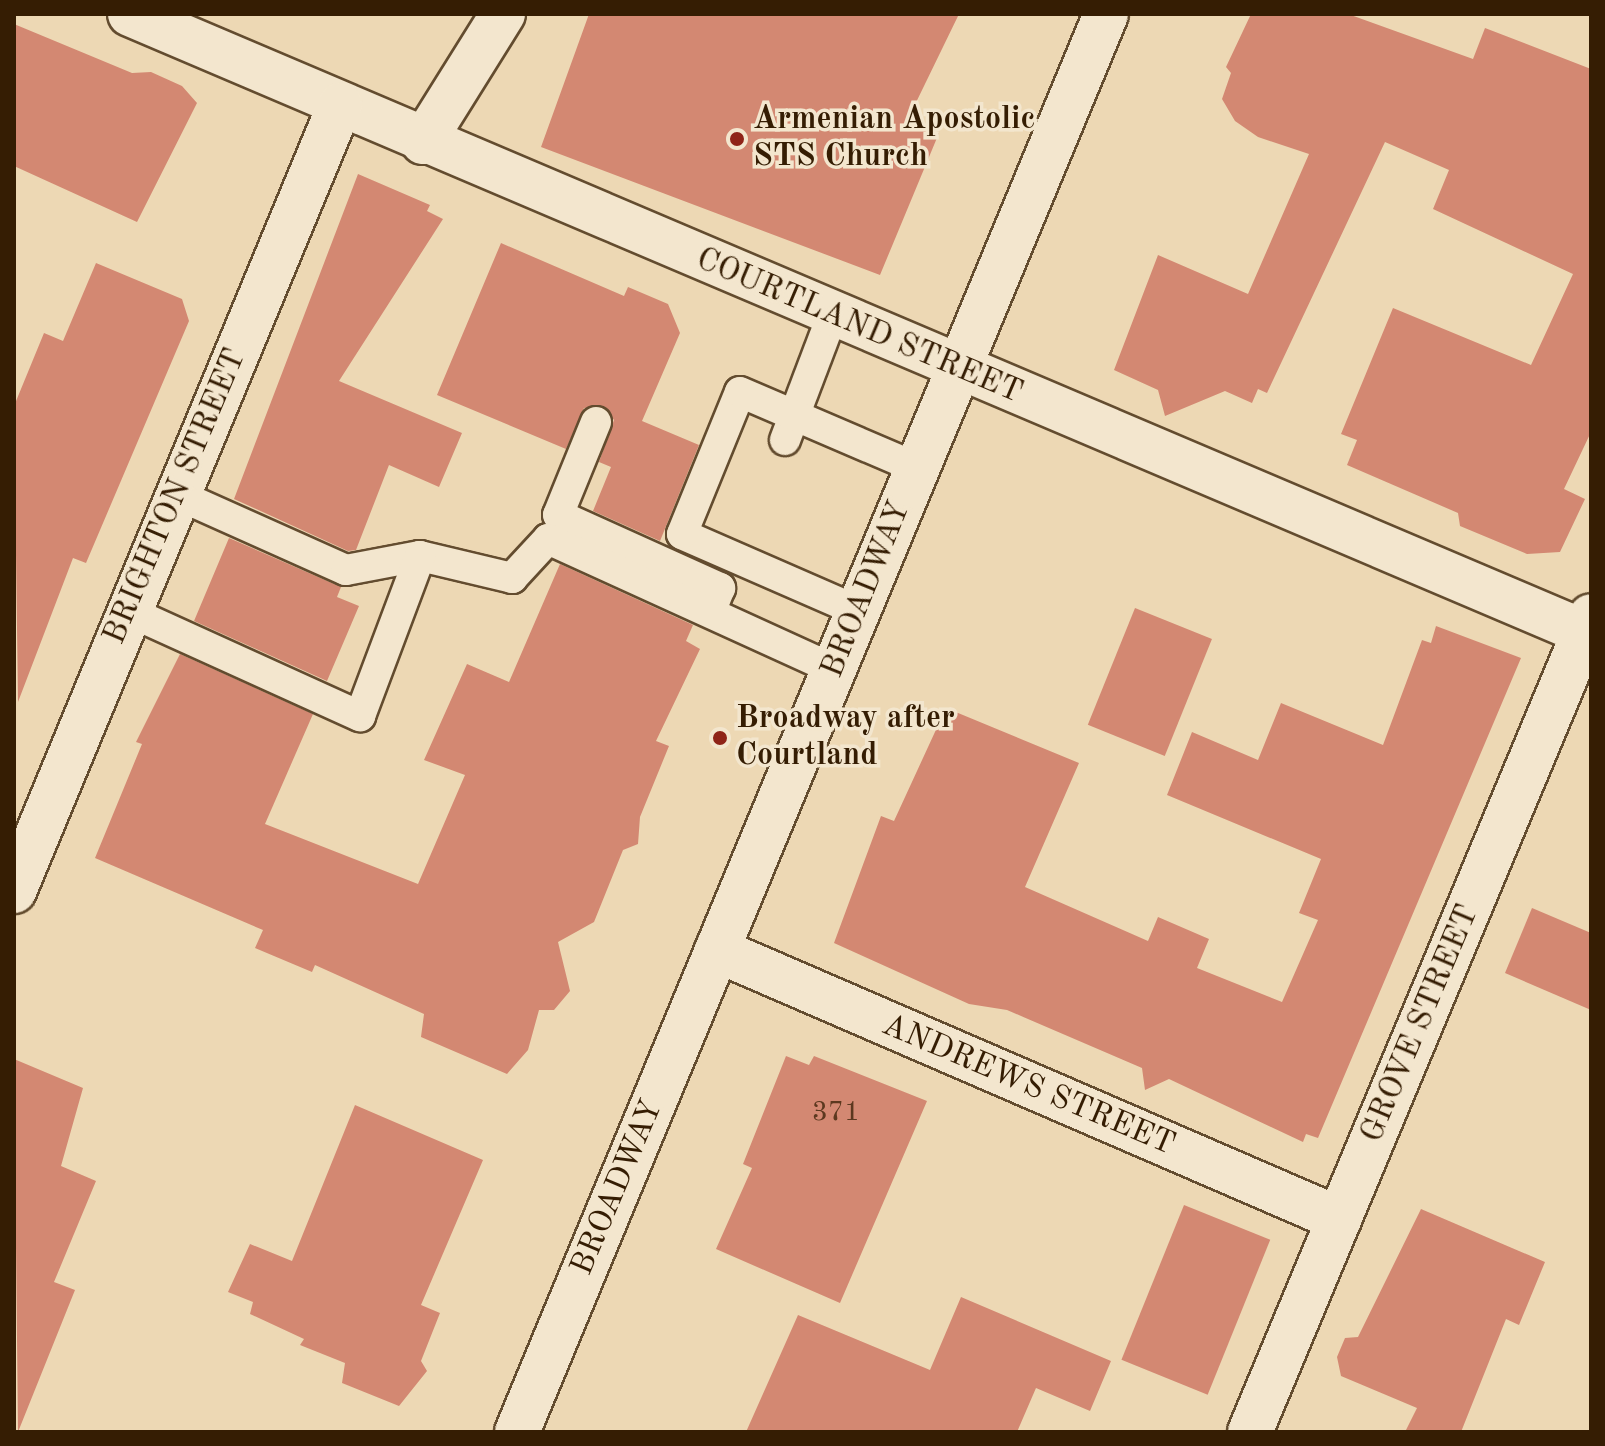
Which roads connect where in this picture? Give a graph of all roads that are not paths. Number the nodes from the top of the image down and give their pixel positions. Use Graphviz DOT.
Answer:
graph roads {
  1 [pos="130,14"];
  2 [pos="503,14"];
  3 [pos="1106,14"];
  4 [pos="340,105"];
  5 [pos="423,142"];
  6 [pos="832,316"];
  7 [pos="959,370"];
  8 [pos="596,422"];
  9 [pos="788,426"];
  10 [pos="917,468"];
  11 [pos="176,494"];
  12 [pos="741,543"];
  13 [pos="420,556"];
  14 [pos="716,599"];
  15 [pos="128,611"];
  16 [pos="858,611"];
  17 [pos="1589,627"];
  18 [pos="835,670"];
  19 [pos="14,891"];
  20 [pos="717,950"];
  21 [pos="1339,1219"];
  22 [pos="517,1432"];
  23 [pos="1250,1432"];
  1 -- 4 [label="street, COURTLAND STREET"];
  2 -- 5 [label="street"];
  3 -- 7 [label="street, BROADWAY"];
  4 -- 5 [label="street, COURTLAND STREET"];
  4 -- 11 [label="street, BRIGHTON STREET"];
  5 -- 6 [label="street, COURTLAND STREET"];
  6 -- 7 [label="street, COURTLAND STREET"];
  6 -- 9 [label="lane"];
  7 -- 10 [label="street, BROADWAY"];
  7 -- 17 [label="street, COURTLAND STREET"];
  8 -- 14 [label="lane"];
  9 -- 10 [label="lane"];
  9 -- 12 [label="lane"];
  10 -- 16 [label="street, BROADWAY"];
  11 -- 13 [label="lane"];
  11 -- 15 [label="street, BRIGHTON STREET"];
  12 -- 14 [label="lane"];
  12 -- 16 [label="lane"];
  13 -- 14 [label="lane"];
  13 -- 15 [label="lane"];
  14 -- 18 [label="lane"];
  15 -- 19 [label="street, BRIGHTON STREET"];
  16 -- 18 [label="street, BROADWAY"];
  17 -- 21 [label="street, GROVE STREET"];
  18 -- 20 [label="street, BROADWAY"];
  20 -- 21 [label="street, ANDREWS STREET"];
  20 -- 22 [label="street, BROADWAY"];
  21 -- 23 [label="street, GROVE STREET"];
}
